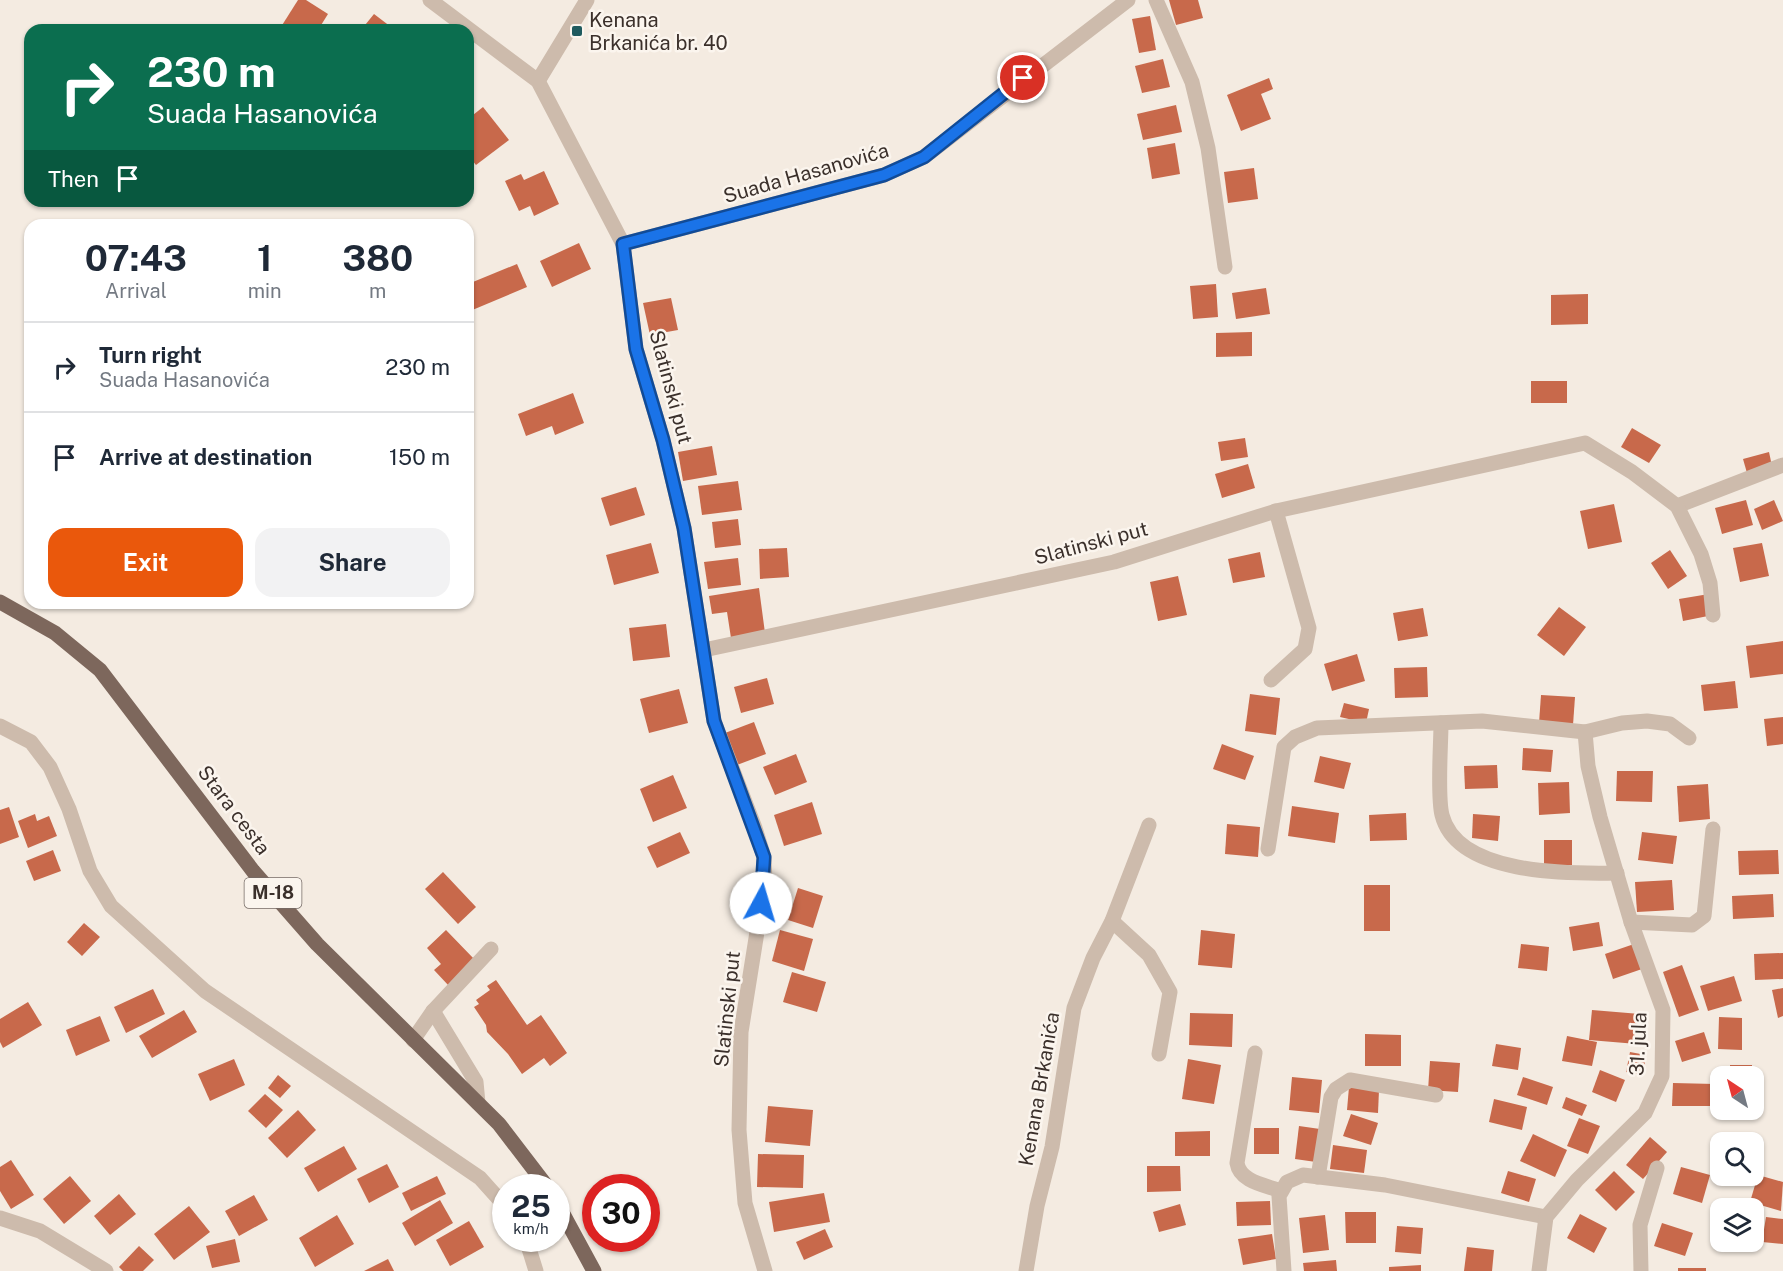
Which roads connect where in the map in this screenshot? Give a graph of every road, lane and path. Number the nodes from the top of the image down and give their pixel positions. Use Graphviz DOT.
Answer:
graph roads {
  1 [pos="430,0"];
  2 [pos="587,0"];
  3 [pos="1128,0"];
  4 [pos="1156,0"];
  5 [pos="462,24"];
  6 [pos="474,33"];
  7 [pos="538,81"];
  8 [pos="623,244"];
  9 [pos="1225,267"];
  10 [pos="1783,465"];
  11 [pos="1677,506"];
  12 [pos="1276,511"];
  13 [pos="0,602"];
  14 [pos="1713,615"];
  15 [pos="704,650"];
  16 [pos="1271,680"];
  17 [pos="1442,723"];
  18 [pos="0,726"];
  19 [pos="1585,732"];
  20 [pos="1689,738"];
  21 [pos="1149,825"];
  22 [pos="1713,829"];
  23 [pos="1268,849"];
  24 [pos="1617,873"];
  25 [pos="1112,921"];
  26 [pos="1631,921"];
  27 [pos="492,949"];
  28 [pos="433,1011"];
  29 [pos="413,1040"];
  30 [pos="1255,1053"];
  31 [pos="1159,1054"];
  32 [pos="1436,1095"];
  33 [pos="478,1103"];
  34 [pos="1657,1168"];
  35 [pos="537,1174"];
  36 [pos="1318,1177"];
  37 [pos="492,1191"];
  38 [pos="1281,1191"];
  39 [pos="1545,1217"];
  40 [pos="0,1218"];
  41 [pos="570,1227"];
  42 [pos="530,1252"];
  43 [pos="106,1271"];
  44 [pos="536,1271"];
  45 [pos="594,1271"];
  46 [pos="765,1271"];
  47 [pos="1026,1271"];
  48 [pos="1284,1271"];
  49 [pos="1539,1271"];
  50 [pos="1641,1271"];
  1 -- 5 [label="street, Slatinski put"];
  2 -- 7 [label="street"];
  3 -- 8 [label="street, Suada Hasanovića"];
  4 -- 9 [label="street"];
  6 -- 7 [label="street, Slatinski put"];
  7 -- 8 [label="street, Slatinski put"];
  8 -- 15 [label="street, Slatinski put"];
  10 -- 11 [label="street"];
  11 -- 12 [label="street, Slatinski put"];
  11 -- 14 [label="street, Slatinski put"];
  12 -- 15 [label="street, Slatinski put"];
  12 -- 16 [label="street"];
  13 -- 29 [label="main road, Stara cesta / M-18"];
  15 -- 46 [label="street, Slatinski put"];
  17 -- 19 [label="street"];
  17 -- 23 [label="street"];
  17 -- 24 [label="street"];
  18 -- 37 [label="street"];
  19 -- 20 [label="street"];
  19 -- 24 [label="street, 31. jula"];
  21 -- 25 [label="street, Kenana Brkanića"];
  22 -- 26 [label="street"];
  24 -- 26 [label="street, 31. jula"];
  25 -- 31 [label="street"];
  25 -- 47 [label="street, Kenana Brkanića"];
  26 -- 39 [label="street, 31. jula"];
  27 -- 28 [label="street"];
  28 -- 29 [label="street"];
  28 -- 33 [label="street"];
  29 -- 33 [label="main road, Stara cesta / M-18"];
  30 -- 38 [label="street"];
  32 -- 36 [label="street"];
  33 -- 35 [label="main road, Stara cesta / M-18"];
  34 -- 50 [label="street"];
  36 -- 38 [label="street"];
  36 -- 39 [label="street"];
  38 -- 48 [label="street"];
  39 -- 49 [label="street"];
  40 -- 43 [label="street"];
  41 -- 45 [label="main road"];
  42 -- 44 [label="street"];
}
